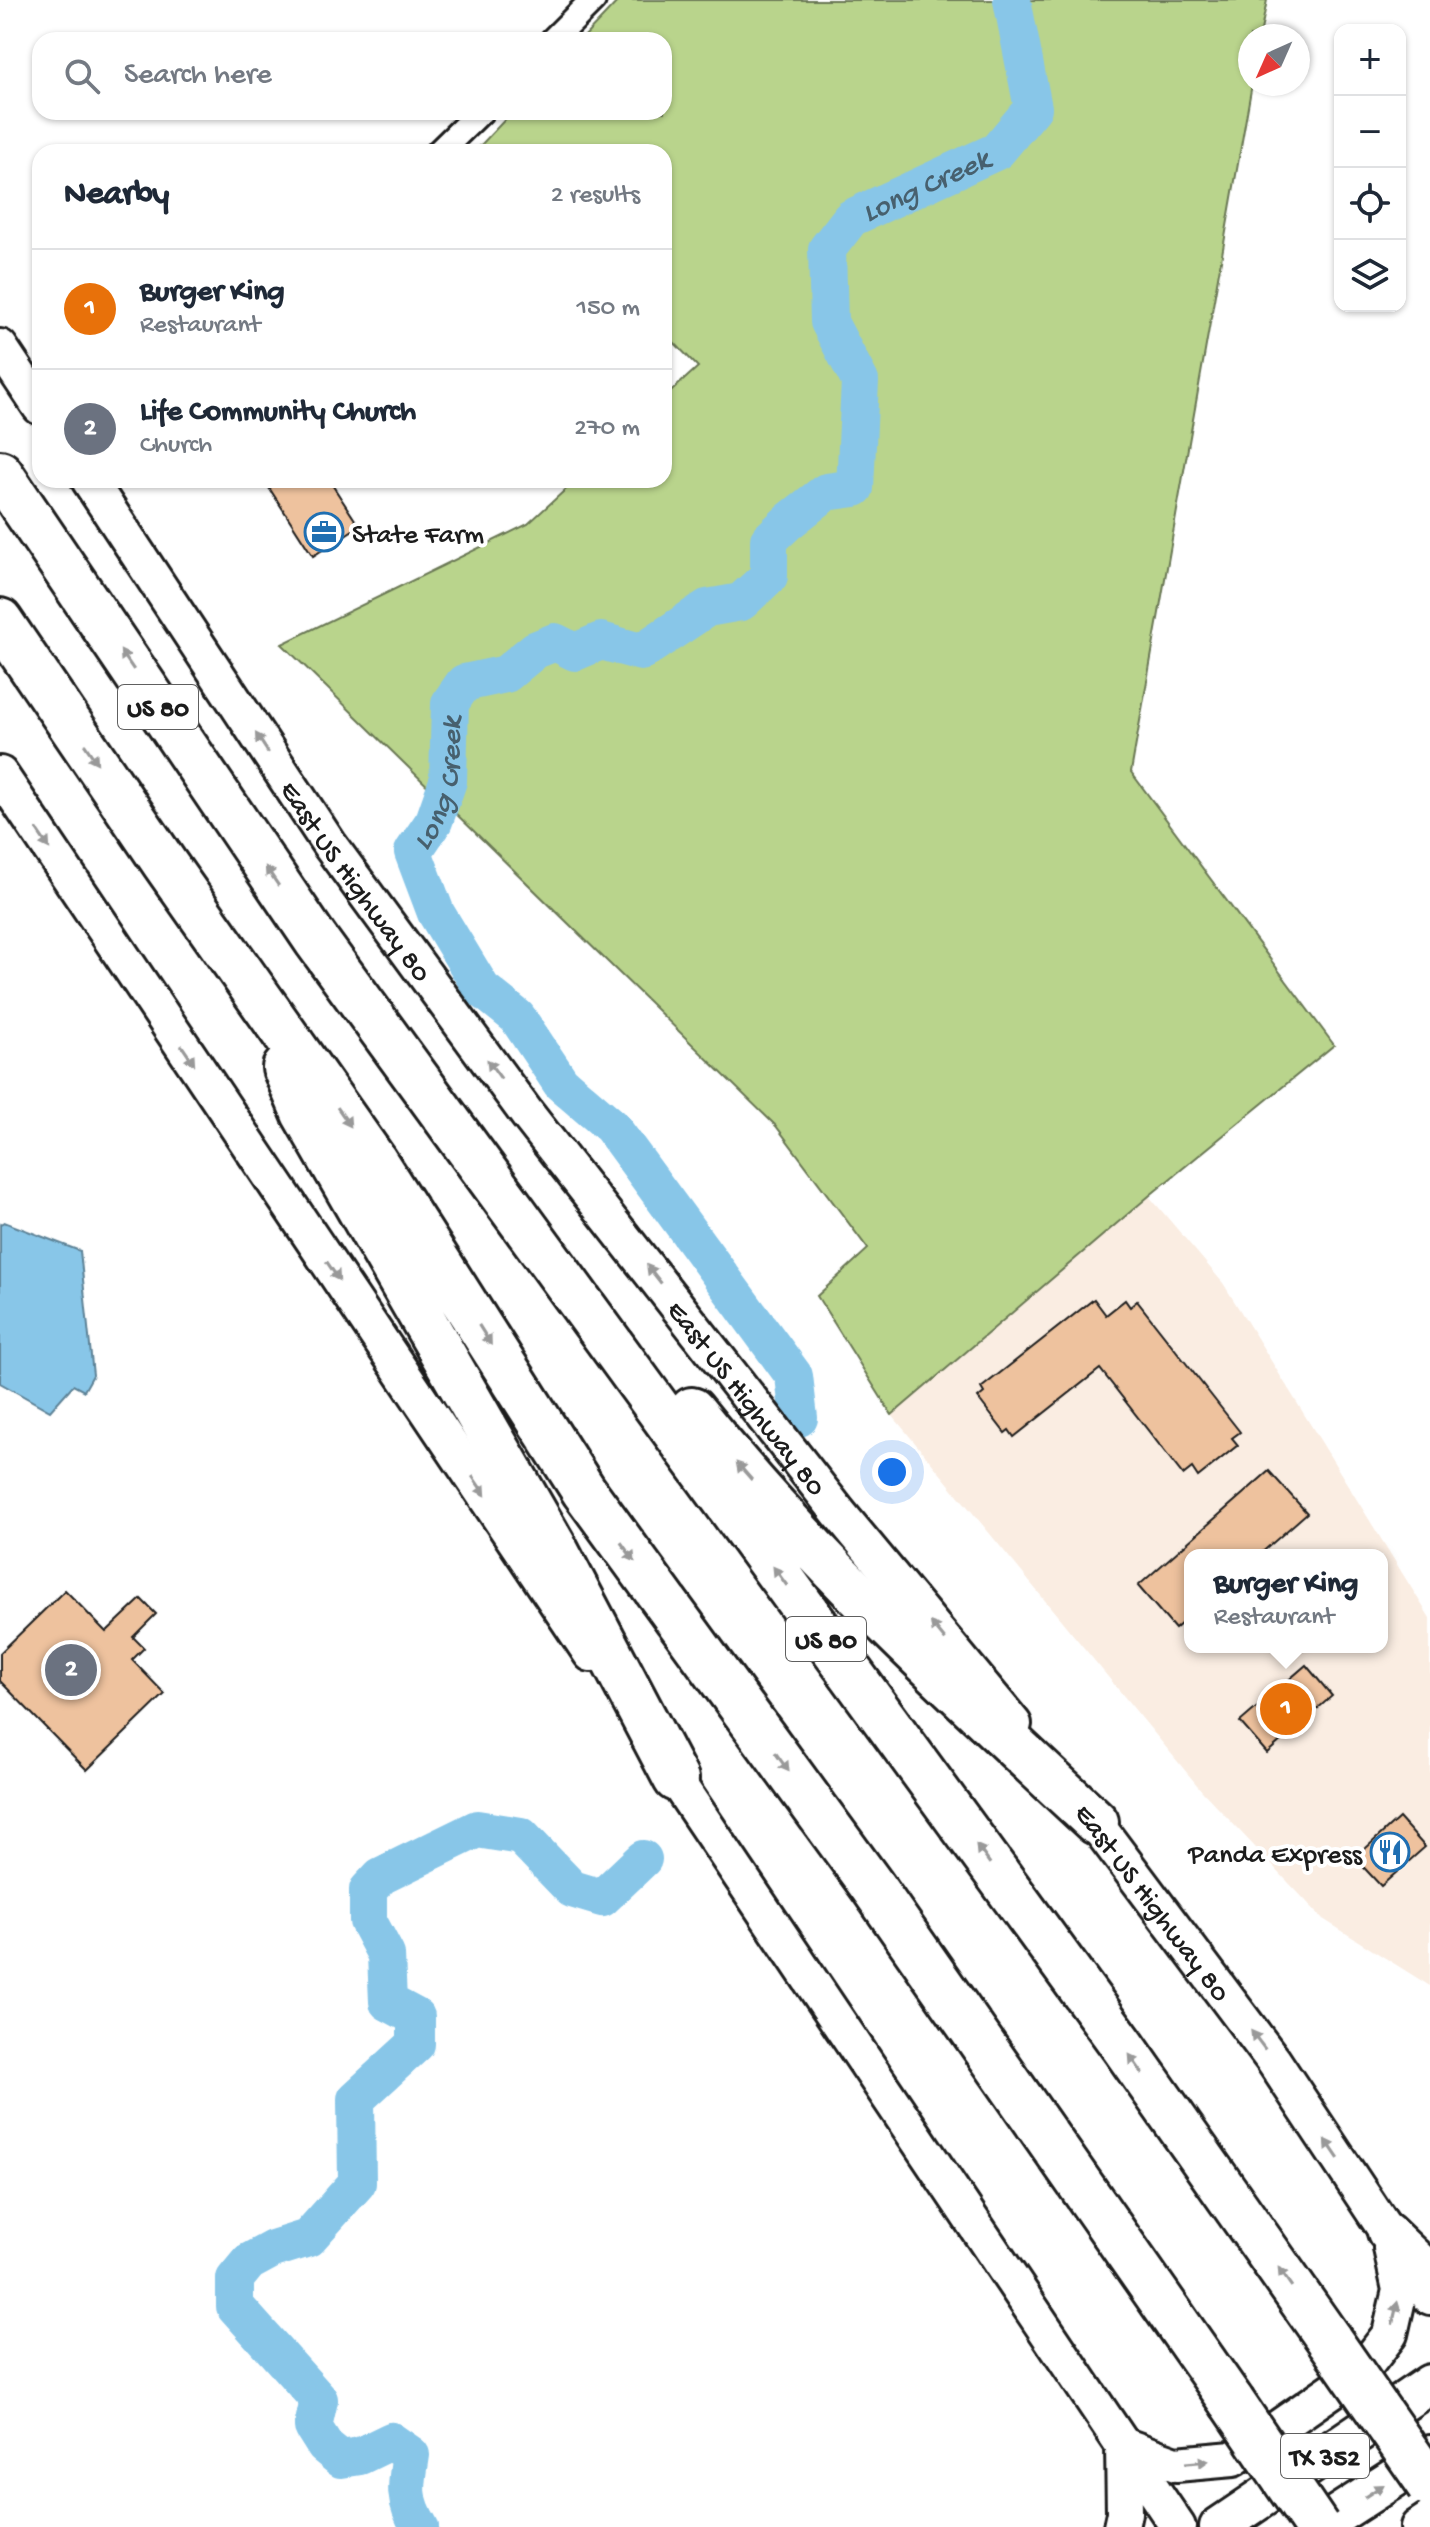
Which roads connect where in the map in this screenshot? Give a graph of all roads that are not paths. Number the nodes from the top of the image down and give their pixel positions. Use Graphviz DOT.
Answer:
graph roads {
  1 [pos="593,0"];
  2 [pos="561,32"];
  3 [pos="472,120"];
  4 [pos="447,144"];
  5 [pos="0,347"];
  6 [pos="32,395"];
  7 [pos="0,473"];
  8 [pos="94,488"];
  9 [pos="0,621"];
  10 [pos="0,774"];
  11 [pos="316,940"];
  12 [pos="250,984"];
  13 [pos="676,1779"];
  14 [pos="1096,1822"];
  15 [pos="1387,2232"];
  16 [pos="1430,2273"];
  17 [pos="1430,2297"];
  18 [pos="1430,2384"];
  19 [pos="1123,2445"];
  20 [pos="1430,2455"];
  21 [pos="1430,2485"];
  22 [pos="1430,2519"];
  23 [pos="1121,2527"];
  24 [pos="1178,2527"];
  25 [pos="1219,2527"];
  26 [pos="1317,2527"];
  27 [pos="1418,2527"];
  1 -- 2 [label="street"];
  3 -- 4 [label="street"];
  5 -- 6 [label="main road"];
  11 -- 7 [label="highway, US 80, one-way"];
  14 -- 8 [label="main road, East US Highway 80, one-way"];
  9 -- 12 [label="highway, US 80, one-way"];
  10 -- 13 [label="main road, one-way"];
  14 -- 11 [label="highway, one-way"];
  21 -- 11 [label="highway, US 80, one-way, bridge"];
  12 -- 13 [label="highway"];
  12 -- 26 [label="highway, US 80, one-way, bridge"];
  13 -- 19 [label="main road"];
  15 -- 14 [label="main road, East US Highway 80, one-way"];
  15 -- 16 [label="main road"];
  15 -- 17 [label="main road, East US Highway 80"];
  19 -- 15 [label="main road, one-way"];
  18 -- 25 [label="main road, TX 352"];
  19 -- 23 [label="main road"];
  19 -- 24 [label="main road"];
  26 -- 20 [label="main road, TX 352, one-way"];
  22 -- 27 [label="main road"];
}
